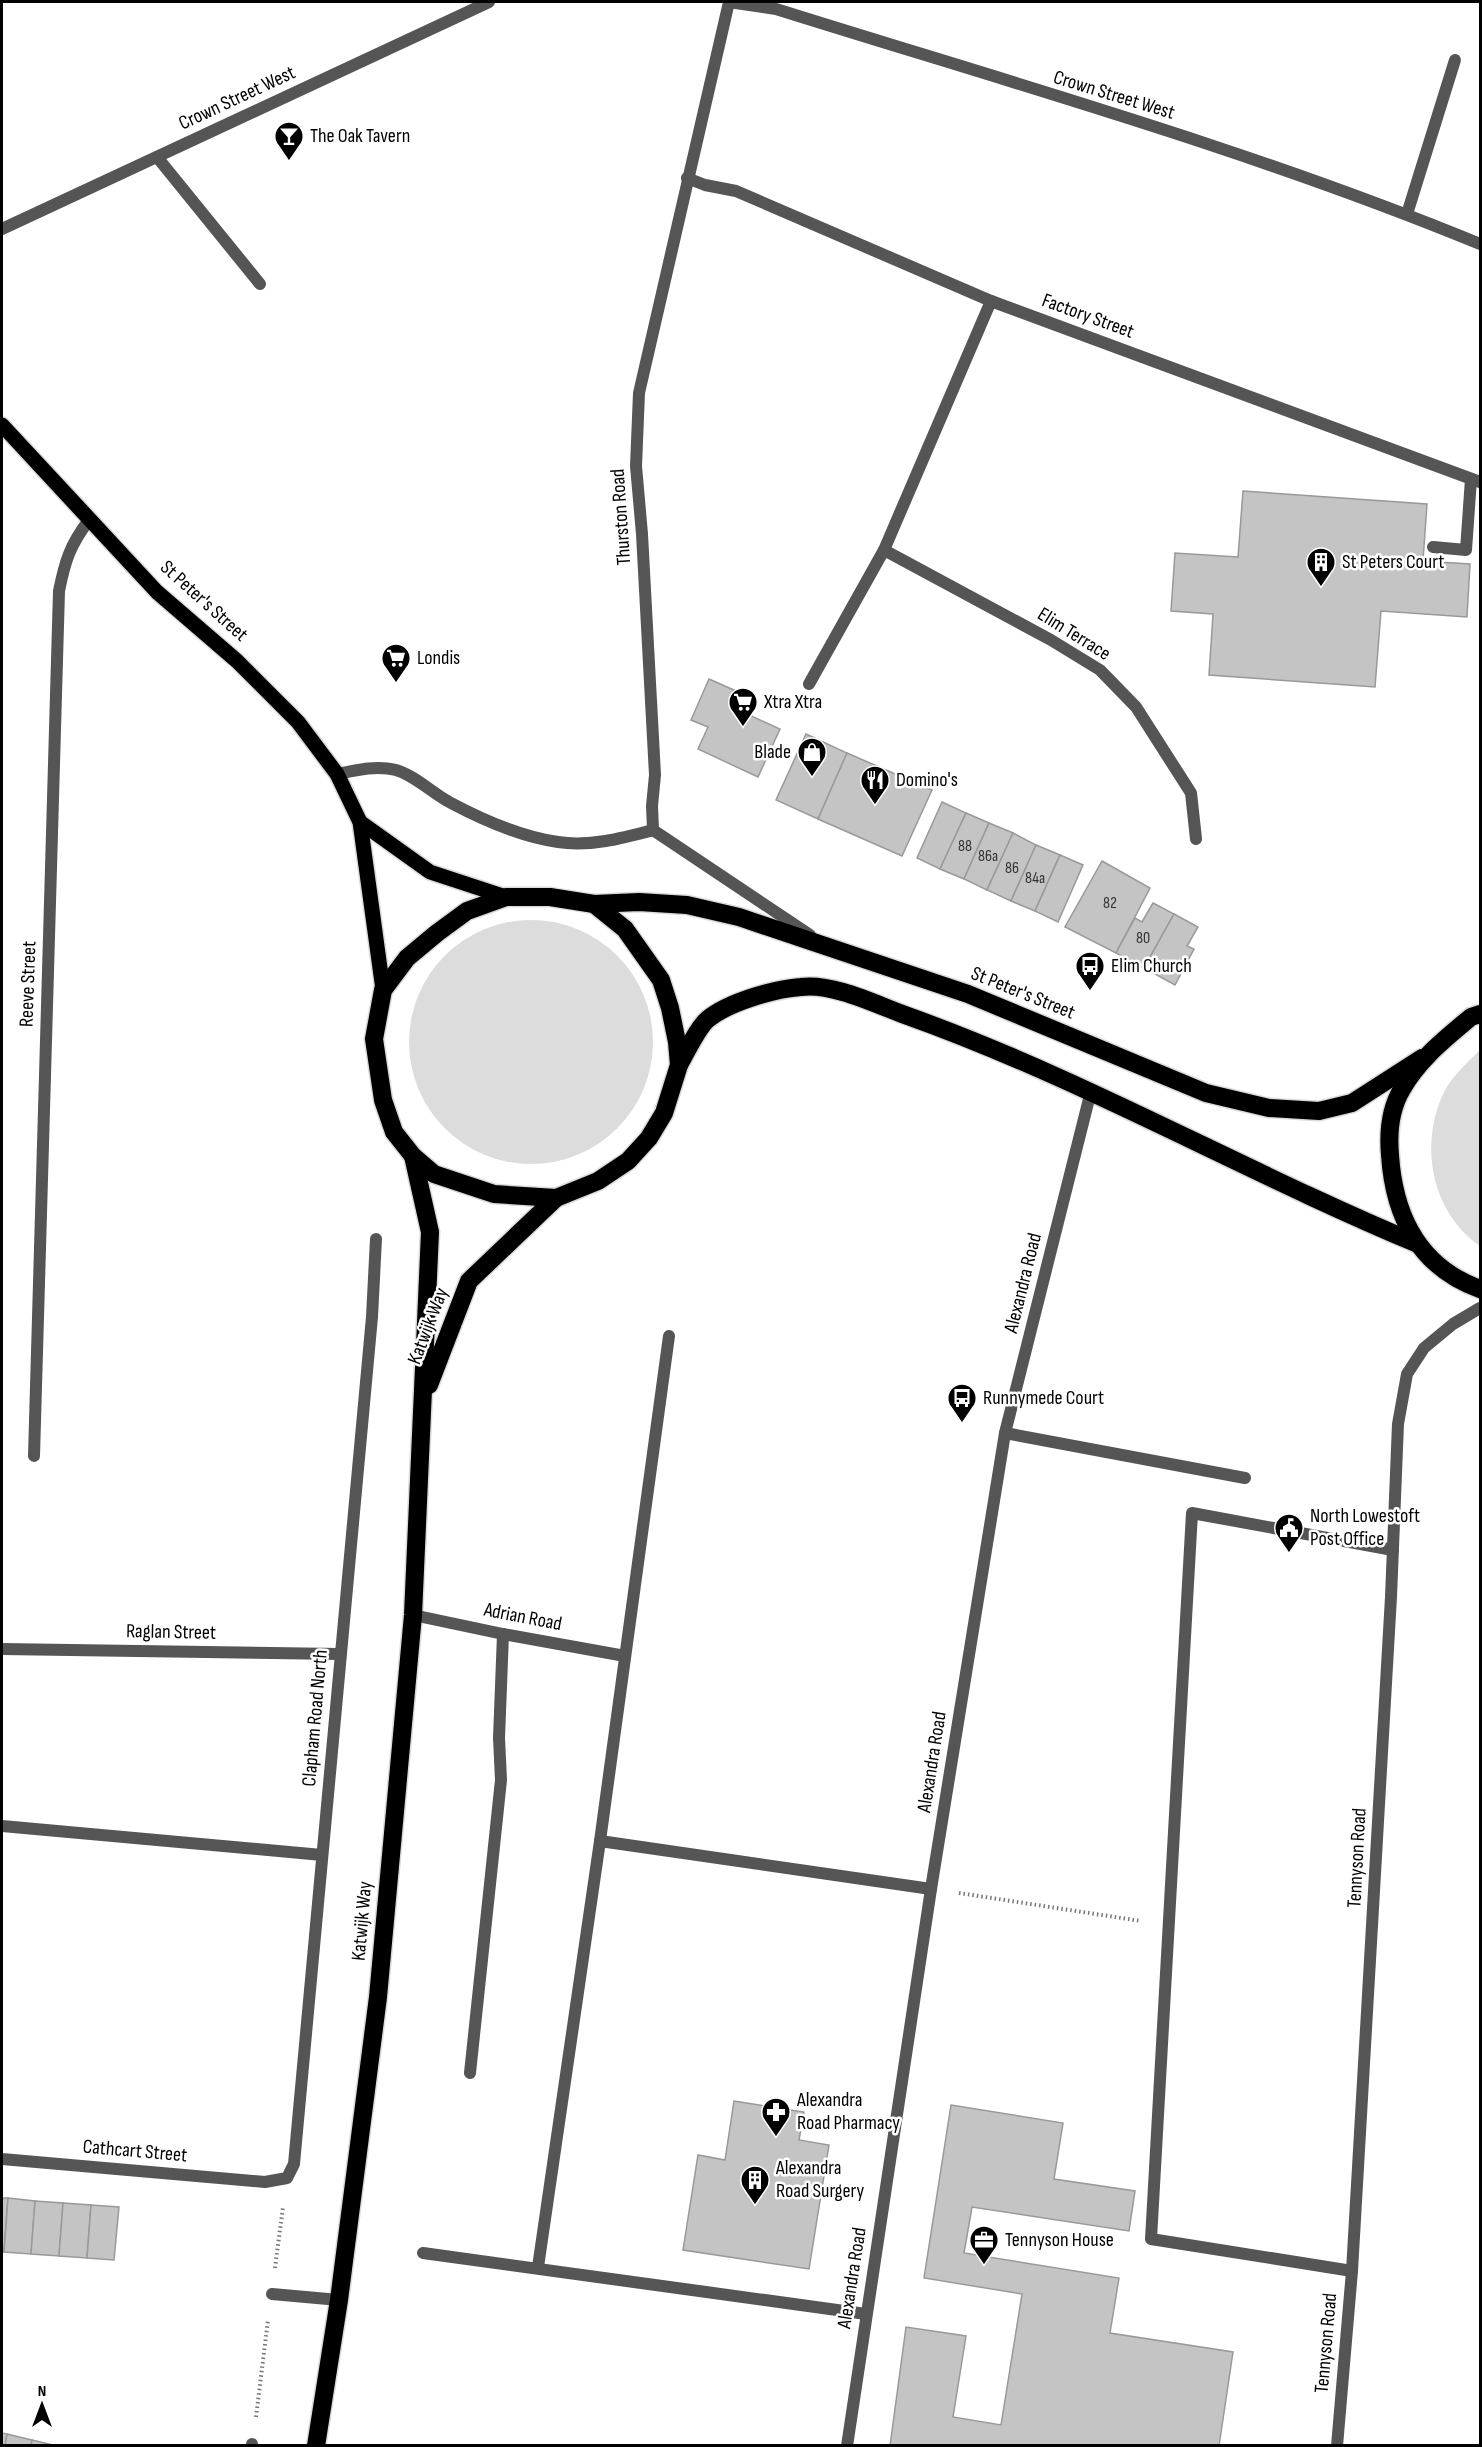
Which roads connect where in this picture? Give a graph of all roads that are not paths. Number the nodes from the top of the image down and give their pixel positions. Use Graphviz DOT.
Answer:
graph roads {
  1 [pos="489,2"];
  2 [pos="729,2"];
  3 [pos="1455,60"];
  4 [pos="157,157"];
  5 [pos="687,178"];
  6 [pos="1407,214"];
  7 [pos="2,229"];
  8 [pos="1480,244"];
  9 [pos="260,284"];
  10 [pos="991,301"];
  11 [pos="2,425"];
  12 [pos="1476,481"];
  13 [pos="89,520"];
  14 [pos="1433,548"];
  15 [pos="885,550"];
  16 [pos="809,684"];
  17 [pos="337,774"];
  18 [pos="360,822"];
  19 [pos="653,830"];
  20 [pos="1196,839"];
  21 [pos="506,897"];
  22 [pos="594,904"];
  23 [pos="828,947"];
  24 [pos="383,990"];
  25 [pos="1477,1013"];
  26 [pos="1422,1058"];
  27 [pos="679,1065"];
  28 [pos="1091,1091"];
  29 [pos="413,1156"];
  30 [pos="556,1198"];
  31 [pos="376,1239"];
  32 [pos="1418,1244"];
  33 [pos="1480,1289"];
  34 [pos="1480,1308"];
  35 [pos="669,1336"];
  36 [pos="424,1398"];
  37 [pos="1005,1433"];
  38 [pos="34,1456"];
  39 [pos="1245,1478"];
  40 [pos="1393,1550"];
  41 [pos="413,1615"];
  42 [pos="503,1634"];
  43 [pos="2,1649"];
  44 [pos="340,1654"];
  45 [pos="625,1656"];
  46 [pos="2,1826"];
  47 [pos="600,1841"];
  48 [pos="322,1856"];
  49 [pos="931,1889"];
  50 [pos="470,2073"];
  51 [pos="2,2159"];
  52 [pos="265,2182"];
  53 [pos="423,2253"];
  54 [pos="538,2267"];
  55 [pos="1352,2271"];
  56 [pos="272,2294"];
  57 [pos="339,2301"];
  58 [pos="866,2314"];
  59 [pos="316,2445"];
  60 [pos="847,2445"];
  61 [pos="1337,2445"];
  1 -- 4 [label="street, Crown Street West"];
  2 -- 5 [label="street, Thurston Road"];
  2 -- 6 [label="street, Crown Street West"];
  3 -- 6 [label="street"];
  4 -- 7 [label="street, Crown Street West"];
  4 -- 9 [label="street"];
  5 -- 10 [label="street, Factory Street"];
  5 -- 19 [label="street, Thurston Road"];
  6 -- 8 [label="street, Crown Street West"];
  10 -- 12 [label="street, Factory Street"];
  10 -- 15 [label="street"];
  11 -- 13 [label="main road, St Peter's Street"];
  12 -- 14 [label="street"];
  13 -- 17 [label="main road, St Peter's Street"];
  13 -- 38 [label="street, Reeve Street"];
  15 -- 16 [label="street"];
  15 -- 20 [label="street, Elim Terrace"];
  17 -- 18 [label="main road, St Peter's Street"];
  17 -- 19 [label="street"];
  18 -- 21 [label="main road, St Peter's Street"];
  18 -- 24 [label="main road, St Peter's Street"];
  19 -- 23 [label="street"];
  21 -- 22 [label="highway, St Peter's Street"];
  21 -- 24 [label="highway, St Peter's Street"];
  22 -- 23 [label="highway, St Peter's Street"];
  22 -- 27 [label="highway"];
  23 -- 26 [label="highway, St Peter's Street"];
  24 -- 29 [label="highway"];
  25 -- 26 [label="highway"];
  26 -- 32 [label="highway"];
  27 -- 28 [label="highway"];
  27 -- 30 [label="highway"];
  28 -- 32 [label="highway"];
  28 -- 37 [label="street, Alexandra Road"];
  29 -- 30 [label="highway"];
  29 -- 36 [label="highway, Katwijk Way"];
  30 -- 36 [label="highway, Katwijk Way"];
  31 -- 44 [label="street, Clapham Road North"];
  32 -- 33 [label="highway"];
  34 -- 40 [label="street, Tennyson Road"];
  35 -- 45 [label="street"];
  36 -- 41 [label="highway, Katwijk Way"];
  37 -- 39 [label="street"];
  37 -- 49 [label="street, Alexandra Road"];
  40 -- 55 [label="street, Tennyson Road"];
  40 -- 55 [label="street"];
  41 -- 42 [label="street, Adrian Road"];
  41 -- 57 [label="highway, Katwijk Way"];
  42 -- 45 [label="street, Adrian Road"];
  42 -- 50 [label="street"];
  43 -- 44 [label="street, Raglan Street"];
  44 -- 48 [label="street, Clapham Road North"];
  45 -- 47 [label="street"];
  46 -- 48 [label="street"];
  47 -- 49 [label="street"];
  47 -- 54 [label="street"];
  48 -- 52 [label="street, Clapham Road North"];
  49 -- 58 [label="street, Alexandra Road"];
  51 -- 52 [label="street, Cathcart Street"];
  53 -- 54 [label="street"];
  54 -- 58 [label="street"];
  55 -- 61 [label="street, Tennyson Road"];
  56 -- 57 [label="street"];
  57 -- 59 [label="highway, Katwijk Way"];
  58 -- 60 [label="street, Alexandra Road"];
}
